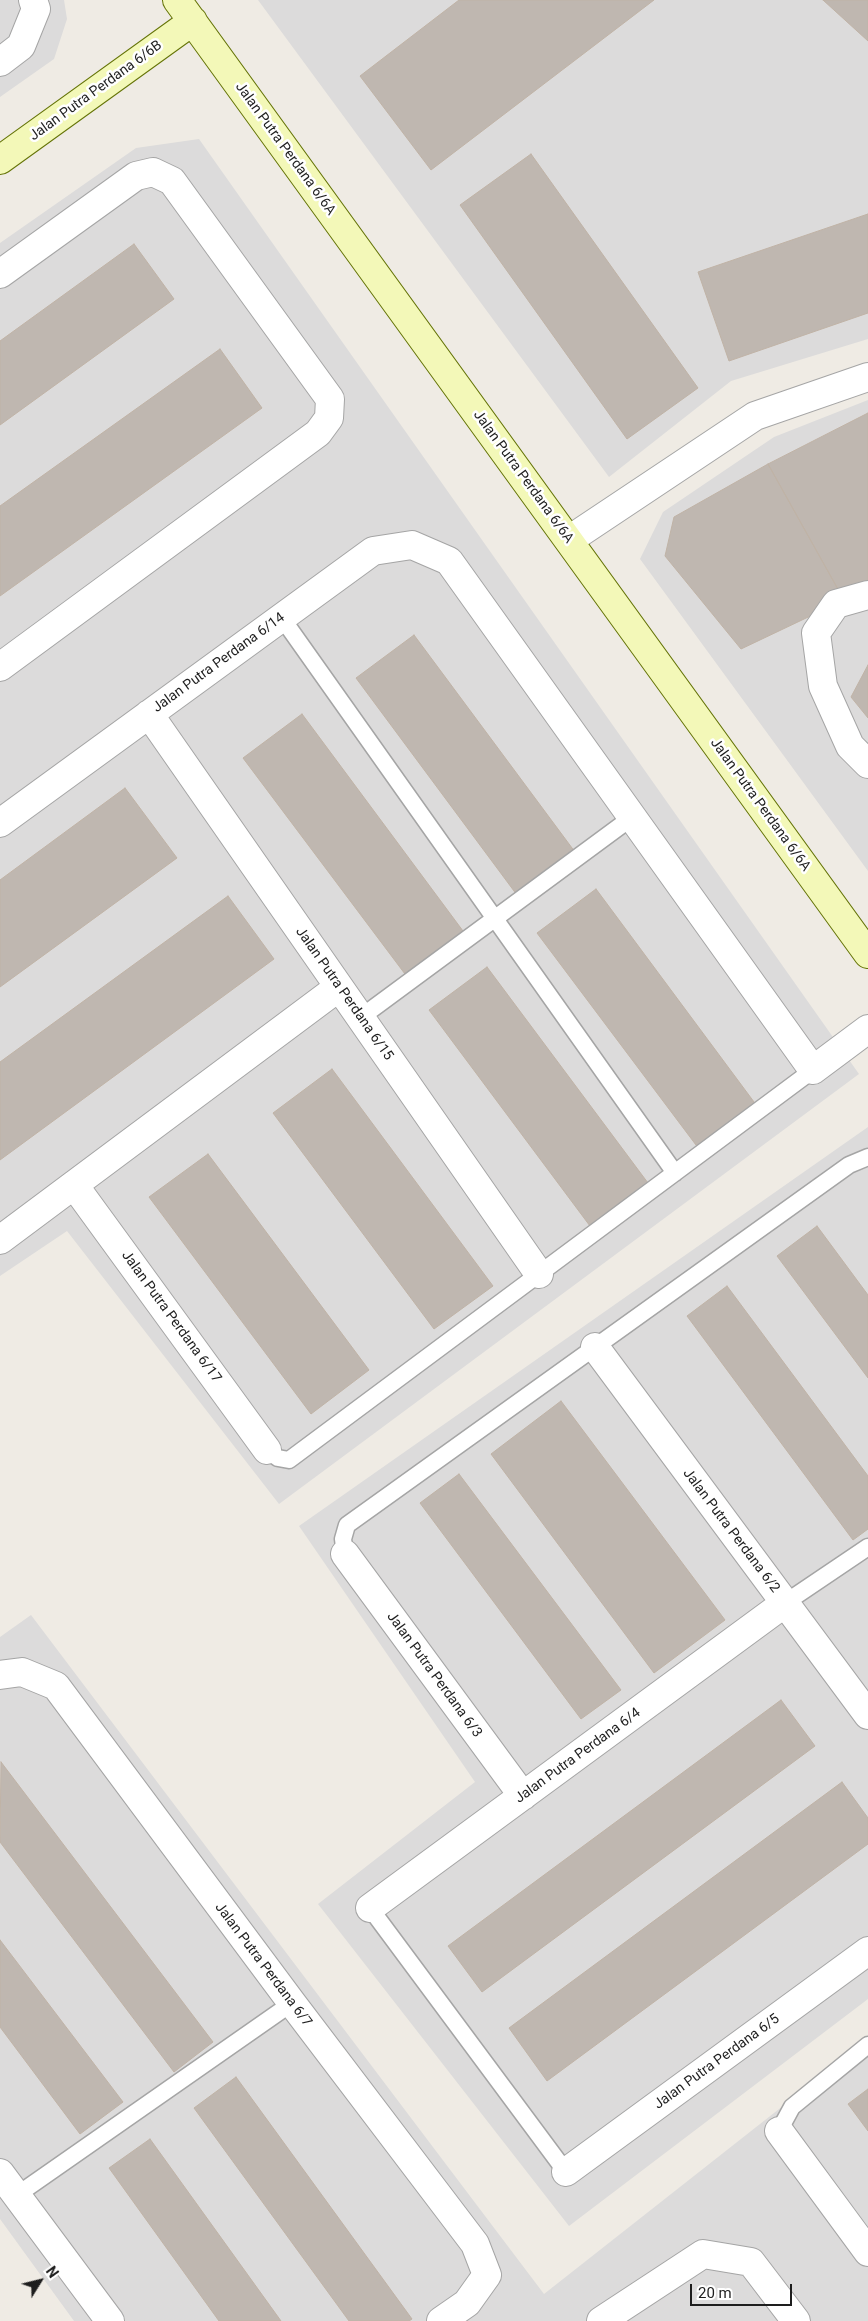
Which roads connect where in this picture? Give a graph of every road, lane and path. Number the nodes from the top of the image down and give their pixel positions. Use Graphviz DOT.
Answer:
graph roads {
  1 [pos="33,0"];
  2 [pos="185,10"];
  3 [pos="0,62"];
  4 [pos="0,160"];
  5 [pos="0,274"];
  6 [pos="868,377"];
  7 [pos="569,540"];
  8 [pos="868,595"];
  9 [pos="282,618"];
  10 [pos="0,667"];
  11 [pos="148,714"];
  12 [pos="868,764"];
  13 [pos="631,818"];
  14 [pos="0,823"];
  15 [pos="495,918"];
  16 [pos="868,954"];
  17 [pos="339,987"];
  18 [pos="360,1018"];
  19 [pos="868,1029"];
  20 [pos="812,1070"];
  21 [pos="868,1157"];
  22 [pos="675,1173"];
  23 [pos="74,1184"];
  24 [pos="0,1240"];
  25 [pos="539,1274"];
  26 [pos="595,1347"];
  27 [pos="267,1450"];
  28 [pos="868,1546"];
  29 [pos="345,1554"];
  30 [pos="785,1603"];
  31 [pos="11,1673"];
  32 [pos="868,1715"];
  33 [pos="523,1796"];
  34 [pos="370,1908"];
  35 [pos="868,1951"];
  36 [pos="292,2004"];
  37 [pos="868,2045"];
  38 [pos="780,2131"];
  39 [pos="566,2172"];
  40 [pos="0,2173"];
  41 [pos="17,2196"];
  42 [pos="868,2252"];
  43 [pos="110,2321"];
  44 [pos="441,2321"];
  45 [pos="601,2321"];
  46 [pos="796,2321"];
  1 -- 3 [label="street"];
  2 -- 4 [label="street, Jalan Putra Perdana 6/6B"];
  2 -- 7 [label="street, Jalan Putra Perdana 6/6A"];
  5 -- 10 [label="street"];
  6 -- 7 [label="street"];
  7 -- 16 [label="street, Jalan Putra Perdana 6/6A"];
  8 -- 12 [label="street"];
  9 -- 11 [label="street, Jalan Putra Perdana 6/14"];
  9 -- 13 [label="street, Jalan Putra Perdana 6/14"];
  9 -- 15 [label="lane"];
  11 -- 14 [label="street, Jalan Putra Perdana 6/14"];
  11 -- 17 [label="street, Jalan Putra Perdana 6/15"];
  13 -- 15 [label="lane"];
  13 -- 20 [label="street"];
  15 -- 18 [label="lane"];
  15 -- 22 [label="lane"];
  17 -- 18 [label="street, Jalan Putra Perdana 6/15"];
  17 -- 23 [label="street"];
  18 -- 25 [label="street, Jalan Putra Perdana 6/15"];
  19 -- 20 [label="street"];
  20 -- 22 [label="lane"];
  21 -- 26 [label="lane"];
  22 -- 25 [label="lane"];
  23 -- 24 [label="street"];
  23 -- 27 [label="street, Jalan Putra Perdana 6/17"];
  25 -- 27 [label="lane"];
  26 -- 29 [label="lane"];
  26 -- 30 [label="street, Jalan Putra Perdana 6/2"];
  28 -- 30 [label="lane"];
  29 -- 33 [label="street, Jalan Putra Perdana 6/3"];
  30 -- 32 [label="street, Jalan Putra Perdana 6/2"];
  30 -- 33 [label="street, Jalan Putra Perdana 6/4"];
  31 -- 36 [label="street, Jalan Putra Perdana 6/7"];
  33 -- 34 [label="street, Jalan Putra Perdana 6/4"];
  34 -- 39 [label="lane"];
  35 -- 39 [label="street, Jalan Putra Perdana 6/5"];
  36 -- 41 [label="lane"];
  36 -- 44 [label="street, Jalan Putra Perdana 6/7"];
  37 -- 38 [label="lane"];
  38 -- 42 [label="street"];
  40 -- 41 [label="street"];
  41 -- 43 [label="street"];
  45 -- 46 [label="street"];
}
